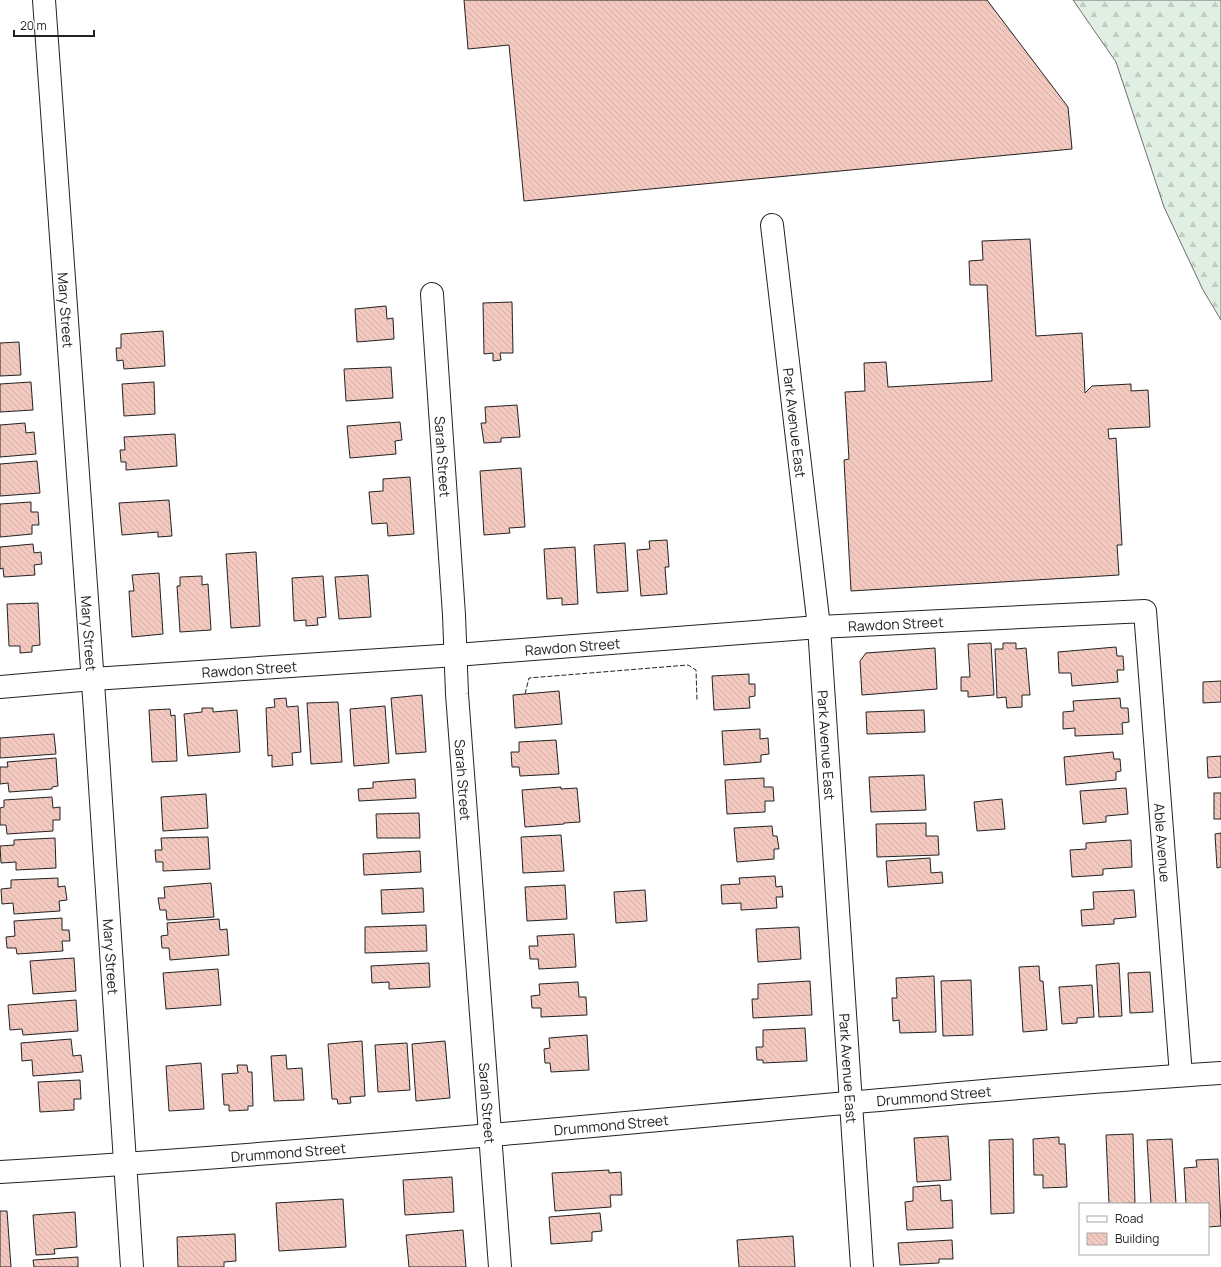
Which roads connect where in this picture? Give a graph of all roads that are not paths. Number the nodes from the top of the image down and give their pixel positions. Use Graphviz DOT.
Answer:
graph roads {
  1 [pos="44,0"];
  2 [pos="772,225"];
  3 [pos="432,294"];
  4 [pos="1145,611"];
  5 [pos="819,627"];
  6 [pos="456,655"];
  7 [pos="93,679"];
  8 [pos="0,687"];
  9 [pos="1221,1073"];
  10 [pos="1181,1075"];
  11 [pos="851,1102"];
  12 [pos="490,1135"];
  13 [pos="124,1164"];
  14 [pos="0,1172"];
  15 [pos="132,1267"];
  16 [pos="500,1267"];
  17 [pos="862,1267"];
  1 -- 7 [label="street, Mary Street"];
  2 -- 5 [label="street, Park Avenue East"];
  3 -- 6 [label="street, Sarah Street"];
  4 -- 5 [label="street, Rawdon Street"];
  4 -- 10 [label="street, Able Avenue"];
  5 -- 6 [label="street, Rawdon Street"];
  5 -- 11 [label="street, Park Avenue East"];
  6 -- 7 [label="street, Rawdon Street"];
  6 -- 12 [label="street, Sarah Street"];
  7 -- 8 [label="street, Rawdon Street"];
  7 -- 13 [label="street, Mary Street"];
  9 -- 10 [label="street, Drummond Street"];
  10 -- 11 [label="street, Drummond Street"];
  11 -- 12 [label="street, Drummond Street"];
  11 -- 17 [label="street, Park Avenue East"];
  12 -- 13 [label="street, Drummond Street"];
  12 -- 16 [label="street, Sarah Street"];
  13 -- 14 [label="street, Drummond Street"];
  13 -- 15 [label="street, Mary Street"];
}
